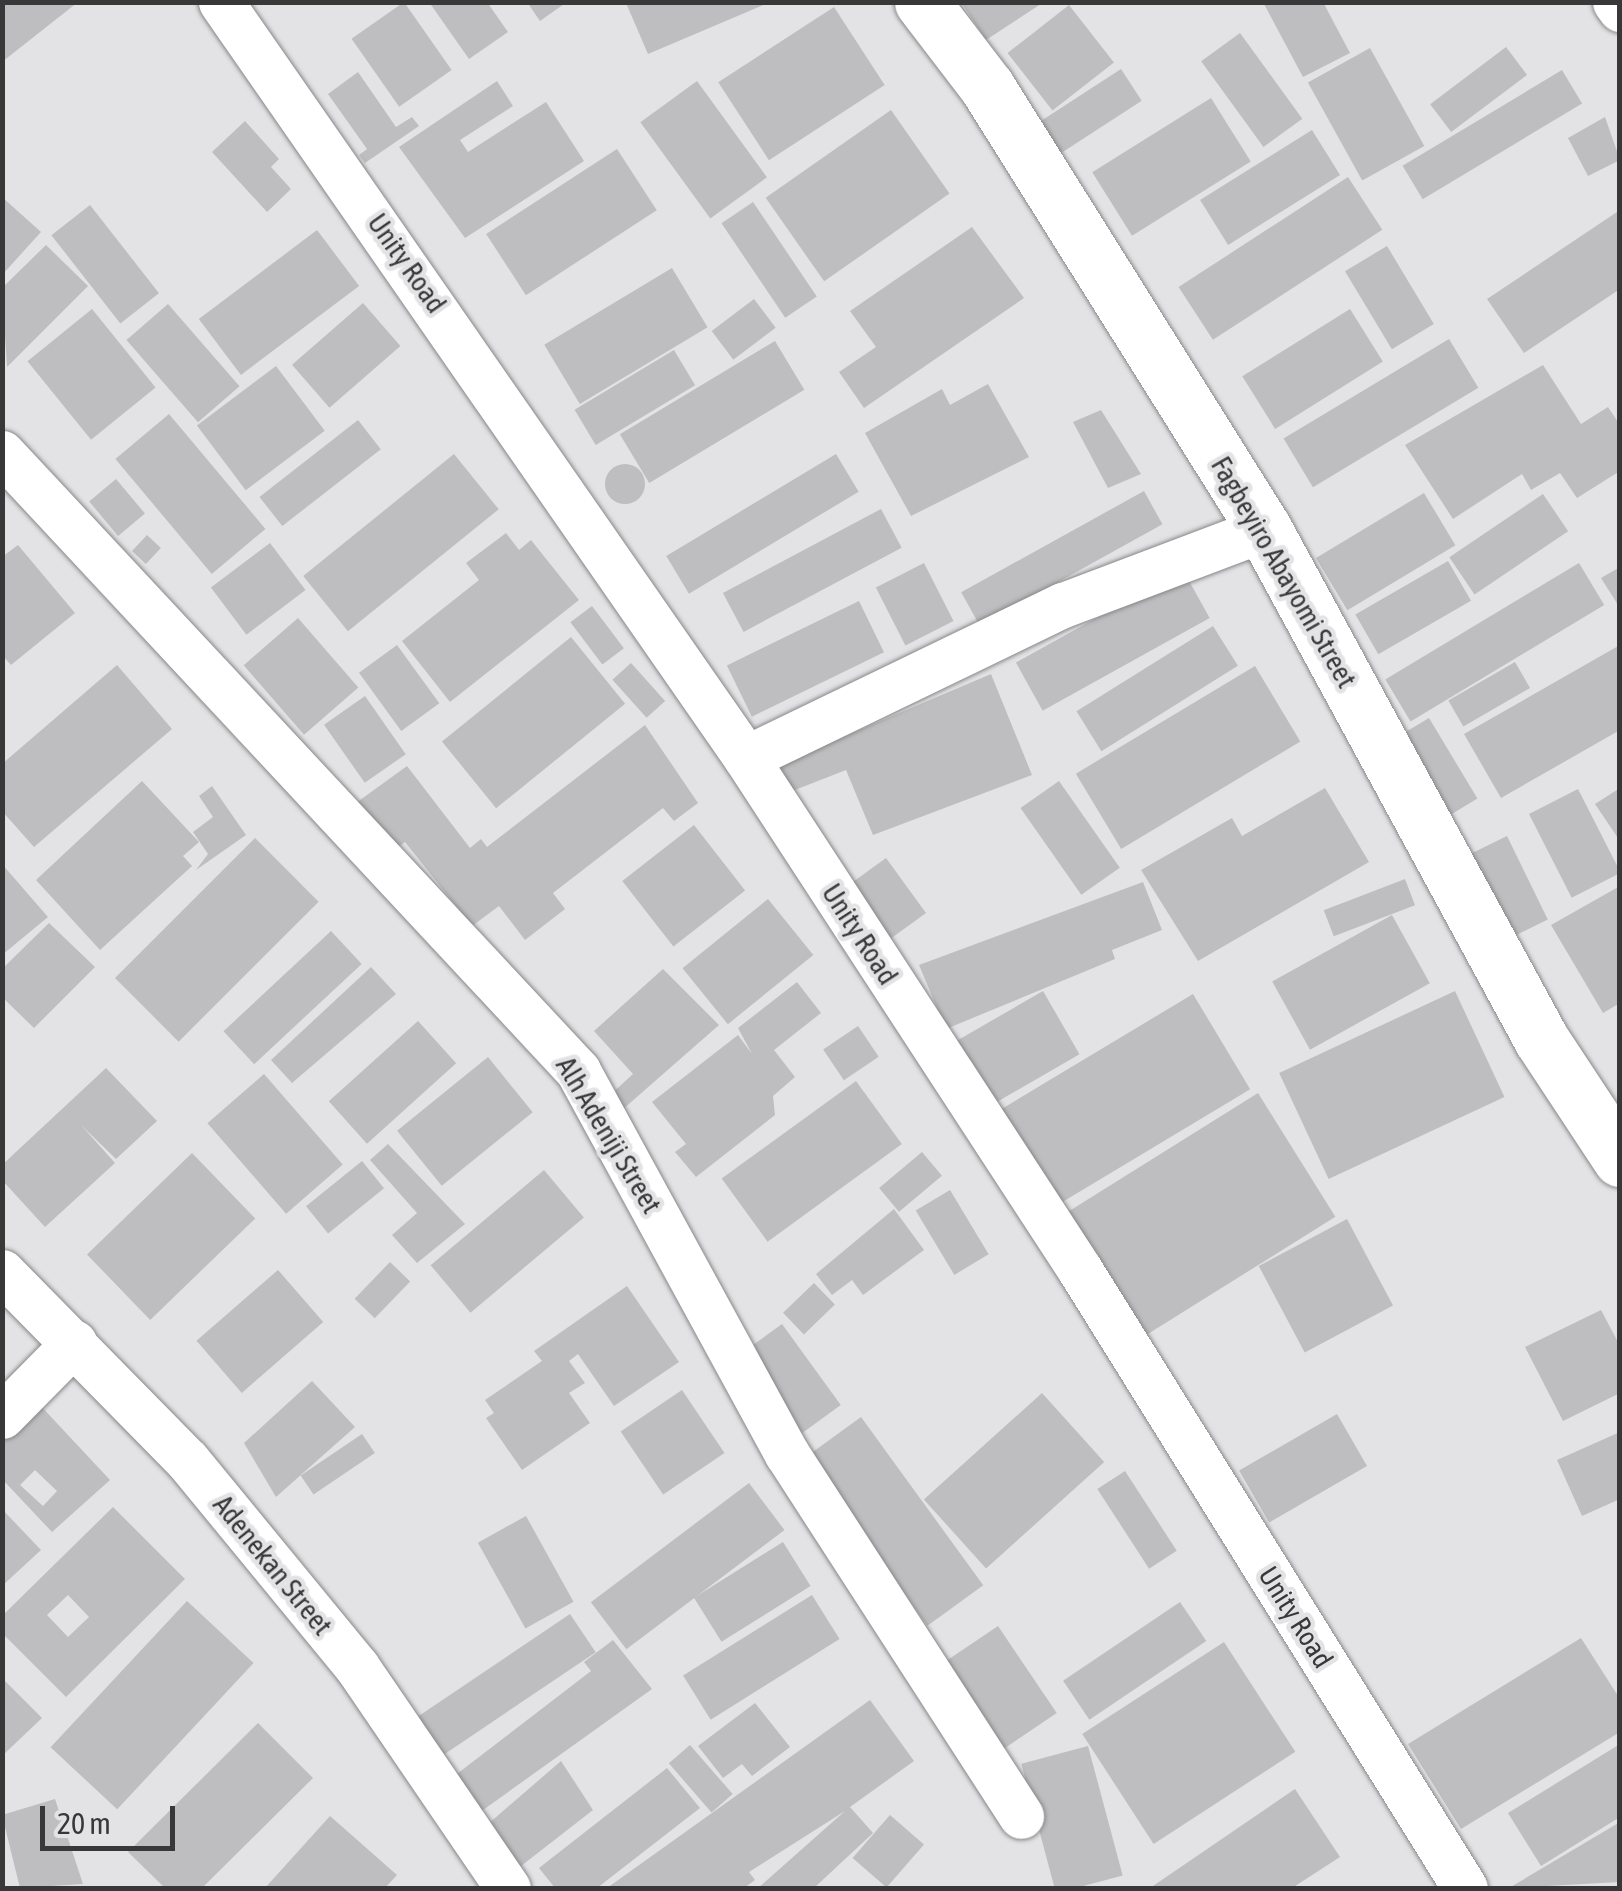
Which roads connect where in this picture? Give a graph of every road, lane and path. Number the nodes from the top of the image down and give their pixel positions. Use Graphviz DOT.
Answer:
graph roads {
  1 [pos="221,2"];
  2 [pos="922,2"];
  3 [pos="2,453"];
  4 [pos="1264,529"];
  5 [pos="746,758"];
  6 [pos="1620,1158"];
  7 [pos="2,1272"];
  8 [pos="74,1343"];
  9 [pos="2,1416"];
  10 [pos="1021,1816"];
  11 [pos="508,1888"];
  12 [pos="1464,1888"];
  1 -- 5 [label="street, Unity Road"];
  2 -- 4 [label="street, Fagbeyiro Abayomi Street"];
  3 -- 10 [label="street, Alh Adeniji Street"];
  4 -- 5 [label="street"];
  4 -- 6 [label="street, Fagbeyiro Abayomi Street"];
  5 -- 12 [label="street, Unity Road"];
  7 -- 8 [label="street, Adenekan Street"];
  8 -- 9 [label="street"];
  8 -- 11 [label="street, Adenekan Street"];
}
